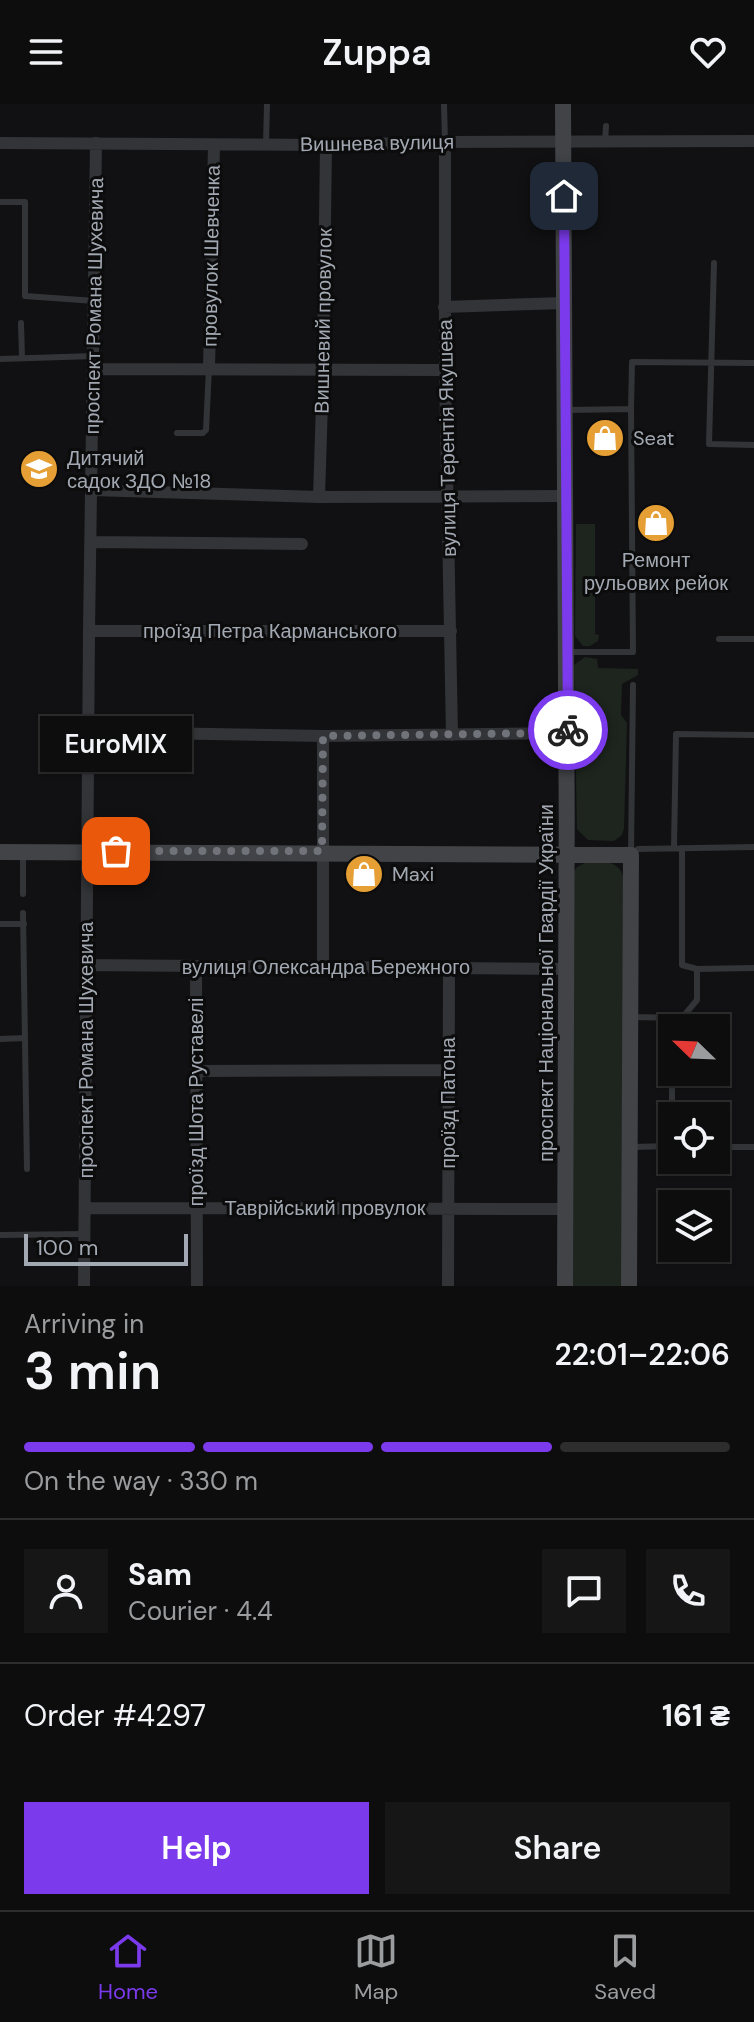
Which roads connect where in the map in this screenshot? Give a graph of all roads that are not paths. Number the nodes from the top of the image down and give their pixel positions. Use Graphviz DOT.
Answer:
graph roads {
  1 [pos="267,104"];
  2 [pos="444,104"];
  3 [pos="563,104"];
  4 [pos="606,126"];
  5 [pos="605,141"];
  6 [pos="754,141"];
  7 [pos="445,142"];
  8 [pos="564,142"];
  9 [pos="0,143"];
  10 [pos="96,143"];
  11 [pos="214,145"];
  12 [pos="266,145"];
  13 [pos="326,145"];
  14 [pos="0,202"];
  15 [pos="714,263"];
  16 [pos="95,301"];
  17 [pos="564,303"];
  18 [pos="444,307"];
  19 [pos="21,323"];
  20 [pos="94,356"];
  21 [pos="22,358"];
  22 [pos="0,359"];
  23 [pos="712,363"];
  24 [pos="754,363"];
  25 [pos="209,368"];
  26 [pos="94,369"];
  27 [pos="445,370"];
  28 [pos="323,371"];
  29 [pos="631,409"];
  30 [pos="565,410"];
  31 [pos="177,433"];
  32 [pos="754,445"];
  33 [pos="92,490"];
  34 [pos="564,496"];
  35 [pos="319,497"];
  36 [pos="447,497"];
  37 [pos="91,542"];
  38 [pos="302,544"];
  39 [pos="89,631"];
  40 [pos="451,631"];
  41 [pos="719,639"];
  42 [pos="754,639"];
  43 [pos="568,652"];
  44 [pos="633,685"];
  45 [pos="89,732"];
  46 [pos="568,733"];
  47 [pos="452,735"];
  48 [pos="754,735"];
  49 [pos="323,736"];
  50 [pos="754,847"];
  51 [pos="678,848"];
  52 [pos="86,851"];
  53 [pos="322,851"];
  54 [pos="0,852"];
  55 [pos="23,852"];
  56 [pos="566,854"];
  57 [pos="631,855"];
  58 [pos="23,894"];
  59 [pos="23,913"];
  60 [pos="0,924"];
  61 [pos="24,924"];
  62 [pos="86,965"];
  63 [pos="196,966"];
  64 [pos="323,968"];
  65 [pos="449,968"];
  66 [pos="754,968"];
  67 [pos="567,969"];
  68 [pos="697,969"];
  69 [pos="685,1014"];
  70 [pos="630,1017"];
  71 [pos="658,1018"];
  72 [pos="25,1038"];
  73 [pos="0,1039"];
  74 [pos="448,1070"];
  75 [pos="198,1071"];
  76 [pos="658,1146"];
  77 [pos="629,1147"];
  78 [pos="730,1147"];
  79 [pos="754,1147"];
  80 [pos="27,1169"];
  81 [pos="448,1207"];
  82 [pos="85,1208"];
  83 [pos="196,1208"];
  84 [pos="565,1209"];
  85 [pos="85,1234"];
  86 [pos="0,1235"];
  87 [pos="84,1286"];
  88 [pos="197,1286"];
  89 [pos="448,1286"];
  90 [pos="565,1286"];
  91 [pos="629,1286"];
  1 -- 12 [label="lane"];
  2 -- 7 [label="lane"];
  3 -- 8 [label="street, проспект Національної Гвардії України"];
  4 -- 5 [label="lane"];
  5 -- 6 [label="street, Вишнева вулиця"];
  5 -- 8 [label="street, Вишнева вулиця"];
  7 -- 8 [label="street, Вишнева вулиця"];
  7 -- 13 [label="street, Вишнева вулиця"];
  7 -- 18 [label="street, вулиця Терентія Якушева"];
  8 -- 17 [label="street, проспект Національної Гвардії України"];
  9 -- 10 [label="street, Вишнева вулиця"];
  10 -- 11 [label="street, Вишнева вулиця"];
  10 -- 16 [label="street, проспект Романа Шухевича"];
  11 -- 12 [label="street, Вишнева вулиця"];
  11 -- 25 [label="street, провулок Шевченка"];
  12 -- 13 [label="street, Вишнева вулиця"];
  13 -- 28 [label="street, Вишневий провулок"];
  14 -- 16 [label="lane"];
  15 -- 23 [label="lane"];
  16 -- 20 [label="street, проспект Романа Шухевича"];
  17 -- 18 [label="street"];
  17 -- 30 [label="street, проспект Національної Гвардії України"];
  18 -- 27 [label="street, вулиця Терентія Якушева"];
  19 -- 21 [label="lane"];
  20 -- 21 [label="lane"];
  20 -- 26 [label="street, проспект Романа Шухевича"];
  21 -- 22 [label="lane"];
  23 -- 24 [label="lane"];
  23 -- 29 [label="lane"];
  23 -- 32 [label="lane"];
  25 -- 26 [label="street"];
  25 -- 28 [label="street"];
  25 -- 31 [label="lane"];
  26 -- 33 [label="street, проспект Романа Шухевича"];
  27 -- 28 [label="street"];
  27 -- 36 [label="street, вулиця Терентія Якушева"];
  28 -- 35 [label="street, Вишневий провулок"];
  29 -- 30 [label="lane"];
  29 -- 43 [label="lane"];
  30 -- 34 [label="street, проспект Національної Гвардії України"];
  33 -- 35 [label="street"];
  33 -- 37 [label="street, проспект Романа Шухевича"];
  34 -- 36 [label="street"];
  34 -- 43 [label="street, проспект Національної Гвардії України"];
  35 -- 36 [label="street"];
  36 -- 40 [label="street, вулиця Терентія Якушева"];
  37 -- 38 [label="street"];
  37 -- 39 [label="street, проспект Романа Шухевича"];
  39 -- 40 [label="street, проїзд Петра Карманського"];
  39 -- 45 [label="street, проспект Романа Шухевича"];
  40 -- 47 [label="street, вулиця Терентія Якушева"];
  41 -- 42 [label="lane"];
  43 -- 46 [label="street, проспект Національної Гвардії України"];
  44 -- 57 [label="lane"];
  45 -- 49 [label="street"];
  45 -- 52 [label="street, проспект Романа Шухевича"];
  46 -- 47 [label="street"];
  46 -- 56 [label="street, проспект Національної Гвардії України"];
  47 -- 49 [label="street"];
  48 -- 51 [label="lane"];
  49 -- 53 [label="street"];
  50 -- 51 [label="lane"];
  51 -- 57 [label="lane"];
  51 -- 68 [label="lane"];
  52 -- 53 [label="street"];
  52 -- 55 [label="street"];
  52 -- 62 [label="street, проспект Романа Шухевича"];
  53 -- 56 [label="street"];
  53 -- 64 [label="street"];
  54 -- 55 [label="street"];
  55 -- 58 [label="lane"];
  56 -- 57 [label="street"];
  56 -- 67 [label="street, проспект Національної Гвардії України"];
  57 -- 70 [label="street"];
  59 -- 61 [label="lane"];
  60 -- 61 [label="lane"];
  61 -- 72 [label="lane"];
  62 -- 63 [label="street, вулиця Олександра Бережного"];
  62 -- 82 [label="street, проспект Романа Шухевича"];
  63 -- 64 [label="street, вулиця Олександра Бережного"];
  63 -- 75 [label="street, проїзд Шота Руставелі"];
  64 -- 65 [label="street, вулиця Олександра Бережного"];
  65 -- 67 [label="street, вулиця Олександра Бережного"];
  65 -- 74 [label="street, проїзд Патона"];
  66 -- 68 [label="lane"];
  67 -- 84 [label="street, проспект Національної Гвардії України"];
  68 -- 69 [label="lane"];
  70 -- 71 [label="lane"];
  70 -- 77 [label="street"];
  72 -- 73 [label="lane"];
  72 -- 80 [label="lane"];
  74 -- 75 [label="street"];
  74 -- 81 [label="street, проїзд Патона"];
  75 -- 83 [label="street, проїзд Шота Руставелі"];
  76 -- 77 [label="lane"];
  77 -- 91 [label="street"];
  78 -- 79 [label="lane"];
  81 -- 83 [label="street, Таврійський провулок"];
  81 -- 84 [label="street, Таврійський провулок"];
  81 -- 89 [label="street, проїзд Патона"];
  82 -- 83 [label="street, Таврійський провулок"];
  82 -- 85 [label="street, проспект Романа Шухевича"];
  83 -- 88 [label="street, проїзд Шота Руставелі"];
  84 -- 90 [label="street, проспект Національної Гвардії України"];
  85 -- 86 [label="lane"];
  85 -- 87 [label="street, проспект Романа Шухевича"];
}
